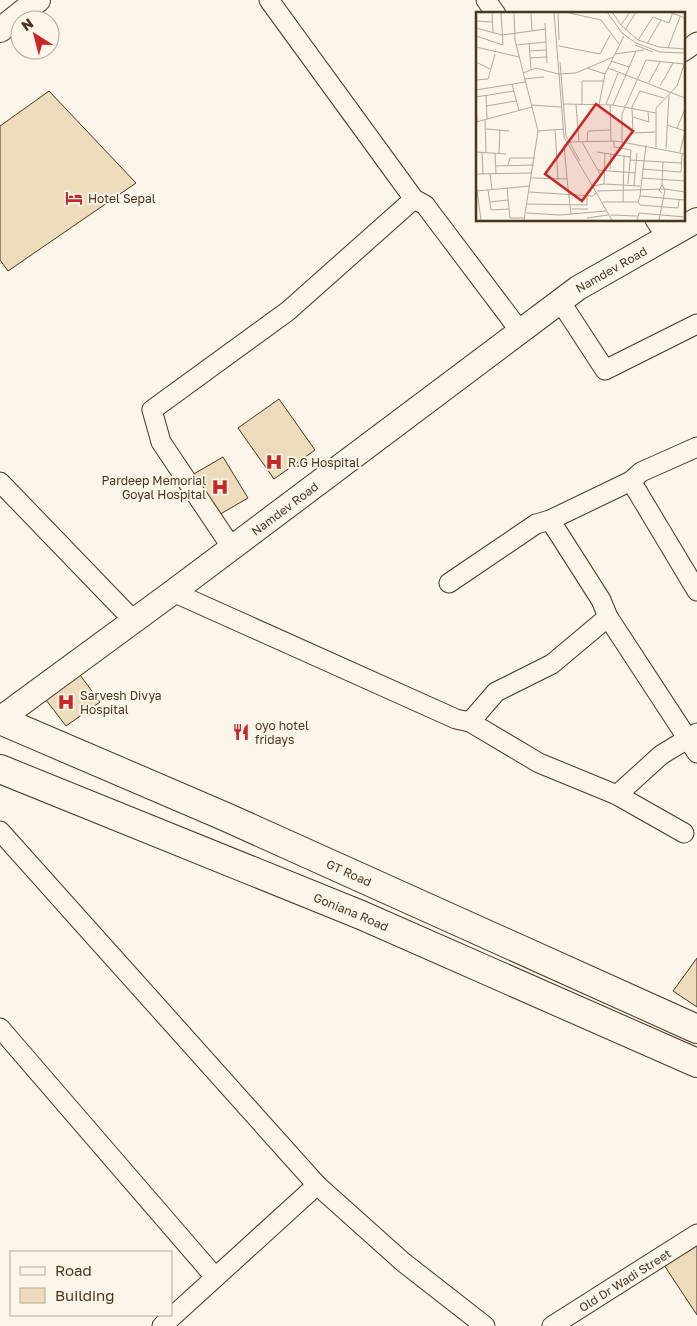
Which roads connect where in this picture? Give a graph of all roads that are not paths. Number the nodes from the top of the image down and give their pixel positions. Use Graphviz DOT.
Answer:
graph roads {
  1 [pos="38,0"];
  2 [pos="269,0"];
  3 [pos="486,0"];
  4 [pos="495,12"];
  5 [pos="0,30"];
  6 [pos="697,42"];
  7 [pos="684,51"];
  8 [pos="414,199"];
  9 [pos="697,220"];
  10 [pos="661,228"];
  11 [pos="560,301"];
  12 [pos="697,324"];
  13 [pos="520,331"];
  14 [pos="697,447"];
  15 [pos="631,481"];
  16 [pos="0,482"];
  17 [pos="550,520"];
  18 [pos="232,548"];
  19 [pos="449,583"];
  20 [pos="697,590"];
  21 [pos="173,592"];
  22 [pos="608,617"];
  23 [pos="134,621"];
  24 [pos="0,720"];
  25 [pos="470,722"];
  26 [pos="694,742"];
  27 [pos="2,773"];
  28 [pos="617,795"];
  29 [pos="0,831"];
  30 [pos="684,833"];
  31 [pos="0,1028"];
  32 [pos="697,1029"];
  33 [pos="697,1063"];
  34 [pos="317,1185"];
  35 [pos="697,1234"];
  36 [pos="215,1278"];
  37 [pos="162,1326"];
  38 [pos="485,1326"];
  39 [pos="552,1326"];
  1 -- 5 [label="street"];
  2 -- 8 [label="street"];
  3 -- 4 [label="street"];
  6 -- 7 [label="street"];
  8 -- 13 [label="street"];
  8 -- 18 [label="street"];
  9 -- 10 [label="street, Namdev Road"];
  10 -- 11 [label="street, Namdev Road"];
  11 -- 12 [label="street"];
  11 -- 13 [label="street, Namdev Road"];
  13 -- 18 [label="street, Namdev Road"];
  14 -- 15 [label="street"];
  15 -- 17 [label="street"];
  15 -- 20 [label="street"];
  16 -- 23 [label="street"];
  17 -- 19 [label="street"];
  17 -- 22 [label="street"];
  18 -- 21 [label="street, Namdev Road"];
  21 -- 23 [label="street, Namdev Road"];
  21 -- 25 [label="street"];
  22 -- 25 [label="street"];
  22 -- 26 [label="street"];
  23 -- 24 [label="street, Namdev Road"];
  24 -- 32 [label="main road, GT Road"];
  25 -- 28 [label="street"];
  26 -- 28 [label="street"];
  27 -- 33 [label="main road, Goniana Road"];
  28 -- 30 [label="street"];
  29 -- 34 [label="street"];
  31 -- 36 [label="street"];
  34 -- 36 [label="street"];
  34 -- 38 [label="street"];
  35 -- 39 [label="street, Old Dr Wadi Street"];
  36 -- 37 [label="street"];
}
